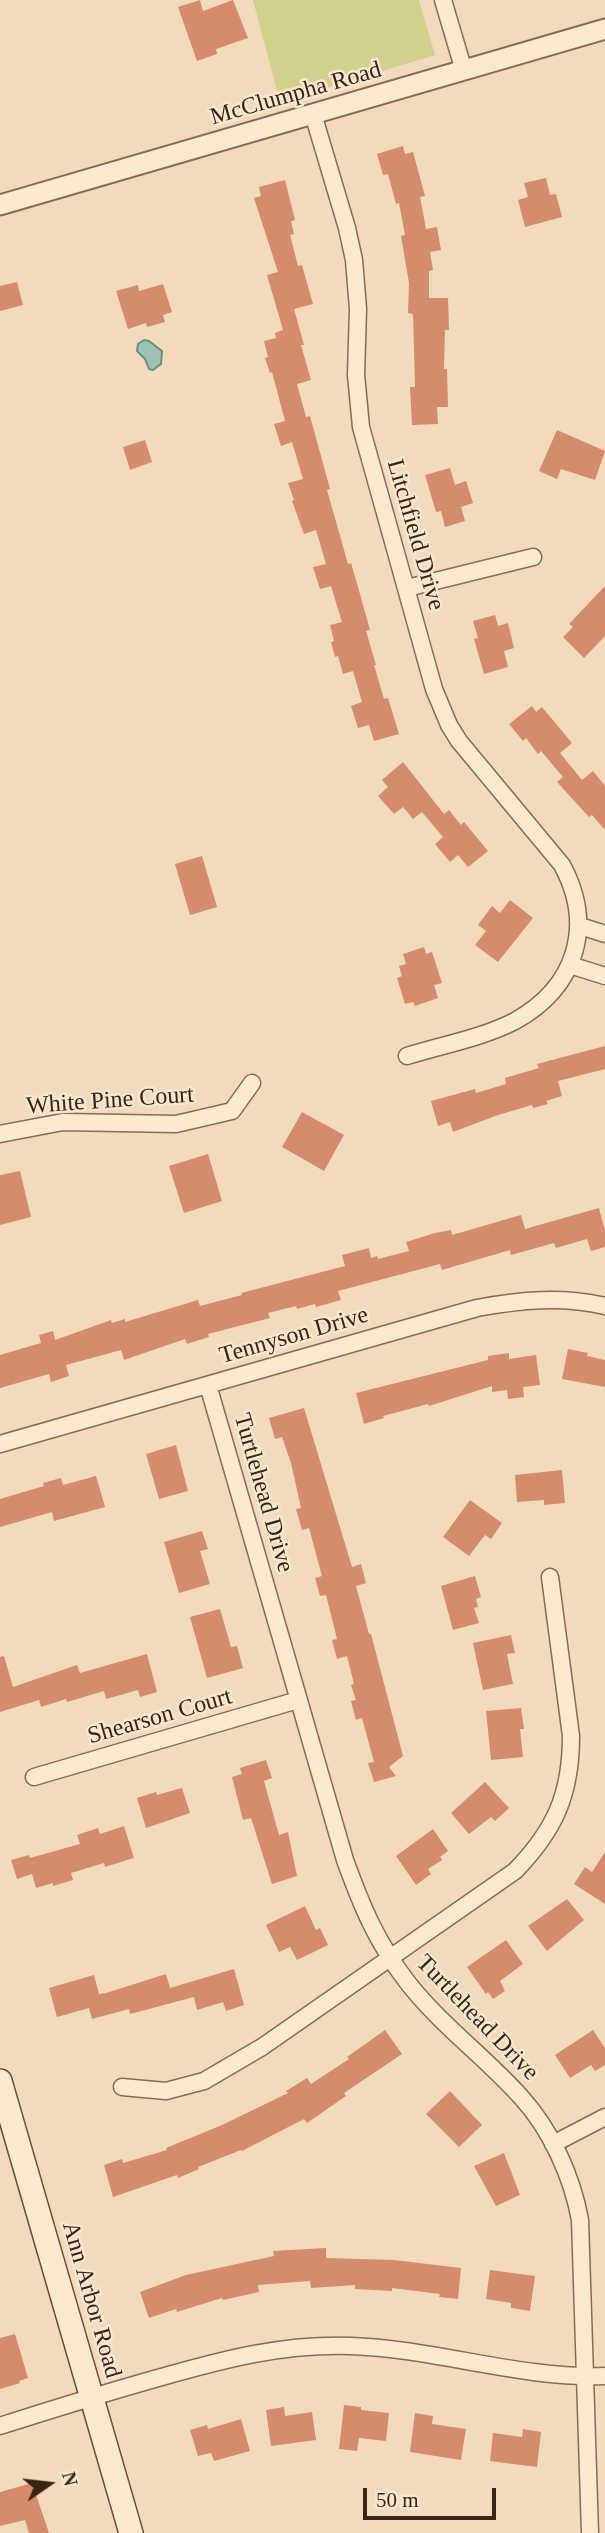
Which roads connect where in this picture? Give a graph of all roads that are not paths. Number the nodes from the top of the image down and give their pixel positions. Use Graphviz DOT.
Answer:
graph roads {
  1 [pos="443,0"];
  2 [pos="605,29"];
  3 [pos="464,71"];
  4 [pos="313,114"];
  5 [pos="0,205"];
  6 [pos="533,557"];
  7 [pos="407,588"];
  8 [pos="579,926"];
  9 [pos="605,934"];
  10 [pos="569,965"];
  11 [pos="605,976"];
  12 [pos="407,1056"];
  13 [pos="251,1083"];
  14 [pos="0,1134"];
  15 [pos="605,1306"];
  16 [pos="208,1385"];
  17 [pos="0,1444"];
  18 [pos="550,1577"];
  19 [pos="298,1700"];
  20 [pos="34,1777"];
  21 [pos="390,1958"];
  22 [pos="0,2081"];
  23 [pos="122,2087"];
  24 [pos="605,2117"];
  25 [pos="554,2144"];
  26 [pos="605,2375"];
  27 [pos="586,2376"];
  28 [pos="92,2397"];
  29 [pos="0,2426"];
  30 [pos="131,2533"];
  31 [pos="590,2533"];
  1 -- 3 [label="street"];
  2 -- 3 [label="street, McClumpha Road"];
  3 -- 4 [label="street, McClumpha Road"];
  4 -- 5 [label="street, McClumpha Road"];
  4 -- 7 [label="street, Litchfield Drive"];
  6 -- 7 [label="street"];
  7 -- 8 [label="street, Litchfield Drive"];
  8 -- 9 [label="street"];
  8 -- 10 [label="street, Litchfield Drive"];
  10 -- 11 [label="street"];
  10 -- 12 [label="street, Litchfield Drive"];
  13 -- 14 [label="street, White Pine Court"];
  15 -- 16 [label="street, Tennyson Drive"];
  16 -- 17 [label="street, Tennyson Drive"];
  16 -- 19 [label="street, Turtlehead Drive"];
  18 -- 21 [label="street"];
  19 -- 20 [label="street, Shearson Court"];
  19 -- 21 [label="street, Turtlehead Drive"];
  21 -- 23 [label="street"];
  21 -- 25 [label="street, Turtlehead Drive"];
  22 -- 28 [label="main road, Ann Arbor Road"];
  24 -- 25 [label="street"];
  25 -- 27 [label="street, Turtlehead Drive"];
  26 -- 27 [label="street"];
  27 -- 28 [label="street"];
  27 -- 31 [label="street, Turtlehead Drive"];
  28 -- 29 [label="street"];
  28 -- 30 [label="main road, Ann Arbor Road"];
}
